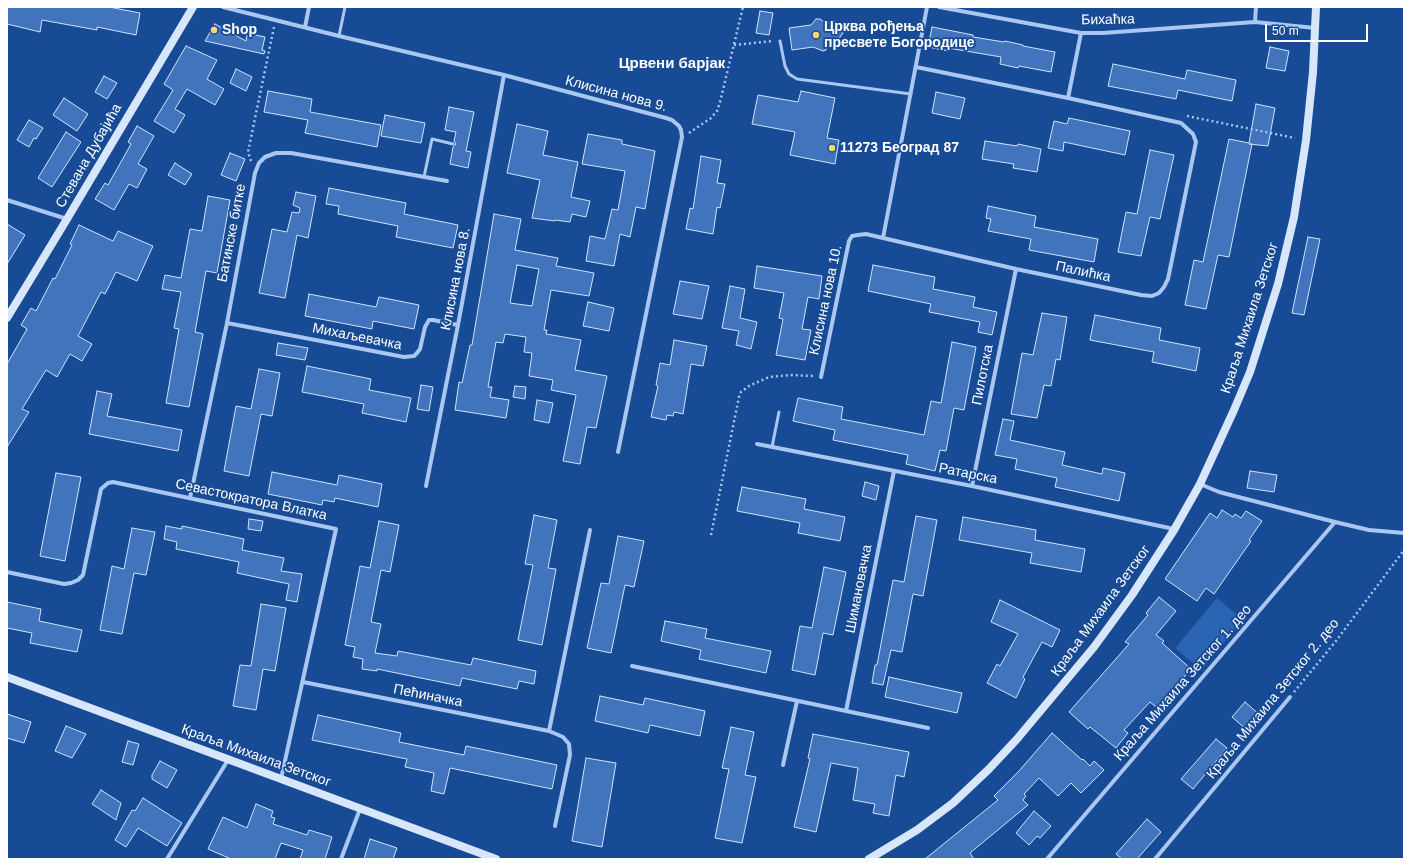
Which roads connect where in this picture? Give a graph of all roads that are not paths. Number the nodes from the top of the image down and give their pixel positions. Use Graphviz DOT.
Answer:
graph roads {
  1 [pos="192,7"];
  2 [pos="223,7"];
  3 [pos="309,7"];
  4 [pos="345,7"];
  5 [pos="928,7"];
  6 [pos="939,7"];
  7 [pos="1256,7"];
  8 [pos="1316,7"];
  9 [pos="1255,22"];
  10 [pos="305,27"];
  11 [pos="1315,28"];
  12 [pos="1081,33"];
  13 [pos="339,36"];
  14 [pos="780,41"];
  15 [pos="916,67"];
  16 [pos="504,75"];
  17 [pos="911,94"];
  18 [pos="1068,98"];
  19 [pos="453,144"];
  20 [pos="424,177"];
  21 [pos="447,181"];
  22 [pos="7,200"];
  23 [pos="68,219"];
  24 [pos="883,238"];
  25 [pos="1016,269"];
  26 [pos="7,318"];
  27 [pos="227,323"];
  28 [pos="458,324"];
  29 [pos="821,377"];
  30 [pos="779,412"];
  31 [pos="758,444"];
  32 [pos="772,447"];
  33 [pos="618,452"];
  34 [pos="894,471"];
  35 [pos="1200,484"];
  36 [pos="426,486"];
  37 [pos="972,486"];
  38 [pos="190,498"];
  39 [pos="1335,522"];
  40 [pos="590,530"];
  41 [pos="1174,530"];
  42 [pos="1404,533"];
  43 [pos="7,572"];
  44 [pos="632,666"];
  45 [pos="7,677"];
  46 [pos="303,682"];
  47 [pos="1290,697"];
  48 [pos="797,701"];
  49 [pos="846,711"];
  50 [pos="928,728"];
  51 [pos="549,731"];
  52 [pos="228,760"];
  53 [pos="783,765"];
  54 [pos="281,779"];
  55 [pos="360,808"];
  56 [pos="555,826"];
  57 [pos="167,859"];
  58 [pos="341,859"];
  59 [pos="496,859"];
  60 [pos="869,859"];
  61 [pos="1048,859"];
  62 [pos="1155,859"];
  1 -- 23 [label="street, Стевана Дубајића"];
  2 -- 10 [label="street, Клисина нова 9."];
  3 -- 10 [label="street"];
  4 -- 13 [label="lane"];
  5 -- 15 [label="street"];
  6 -- 12 [label="street, Бихаћка"];
  7 -- 9 [label="street"];
  8 -- 11 [label="street, Краља Михаила Зетског"];
  9 -- 11 [label="street, Бихаћка"];
  9 -- 12 [label="street, Бихаћка"];
  10 -- 13 [label="street, Клисина нова 9."];
  11 -- 35 [label="street, Краља Михаила Зетског"];
  12 -- 18 [label="street"];
  13 -- 16 [label="street, Клисина нова 9."];
  14 -- 17 [label="lane"];
  15 -- 17 [label="street"];
  15 -- 18 [label="street, Палићка"];
  16 -- 28 [label="street, Клисина нова 8."];
  16 -- 33 [label="street, Клисина нова 9."];
  17 -- 24 [label="street"];
  18 -- 25 [label="street, Палићка"];
  19 -- 20 [label="lane"];
  20 -- 21 [label="street, Батинске битке"];
  20 -- 27 [label="street, Батинске битке"];
  22 -- 23 [label="street"];
  23 -- 26 [label="street, Стевана Дубајића"];
  24 -- 25 [label="street, Палићка"];
  24 -- 29 [label="street, Клисина нова 10."];
  25 -- 37 [label="street, Пилотска"];
  27 -- 28 [label="street, Михаљевачка"];
  27 -- 38 [label="street, Батинске битке"];
  28 -- 36 [label="street, Клисина нова 8."];
  30 -- 32 [label="lane"];
  31 -- 32 [label="street, Ратарска"];
  32 -- 34 [label="street, Ратарска"];
  34 -- 37 [label="street, Ратарска"];
  34 -- 49 [label="street, Шимановачка"];
  35 -- 39 [label="street"];
  35 -- 41 [label="street, Краља Михаила Зетског"];
  37 -- 41 [label="street, Ратарска"];
  38 -- 43 [label="street, Севастократора Влатка"];
  38 -- 46 [label="street, Севастократора Влатка"];
  39 -- 42 [label="street"];
  39 -- 61 [label="street, Краља Михаила Зетског 1. део"];
  40 -- 51 [label="street"];
  41 -- 60 [label="street, Краља Михаила Зетског"];
  44 -- 48 [label="street"];
  45 -- 52 [label="street, Краља Михаила Зетског"];
  46 -- 51 [label="street, Пећиначка"];
  46 -- 54 [label="street, Севастократора Влатка"];
  47 -- 62 [label="street, Краља Михаила Зетског 2. део"];
  48 -- 49 [label="street"];
  48 -- 53 [label="street"];
  49 -- 50 [label="street"];
  51 -- 56 [label="street, Пећиначка"];
  52 -- 54 [label="street, Краља Михаила Зетског"];
  52 -- 57 [label="street"];
  54 -- 55 [label="street, Краља Михаила Зетског"];
  55 -- 58 [label="street"];
  55 -- 59 [label="street, Краља Михаила Зетског"];
}
